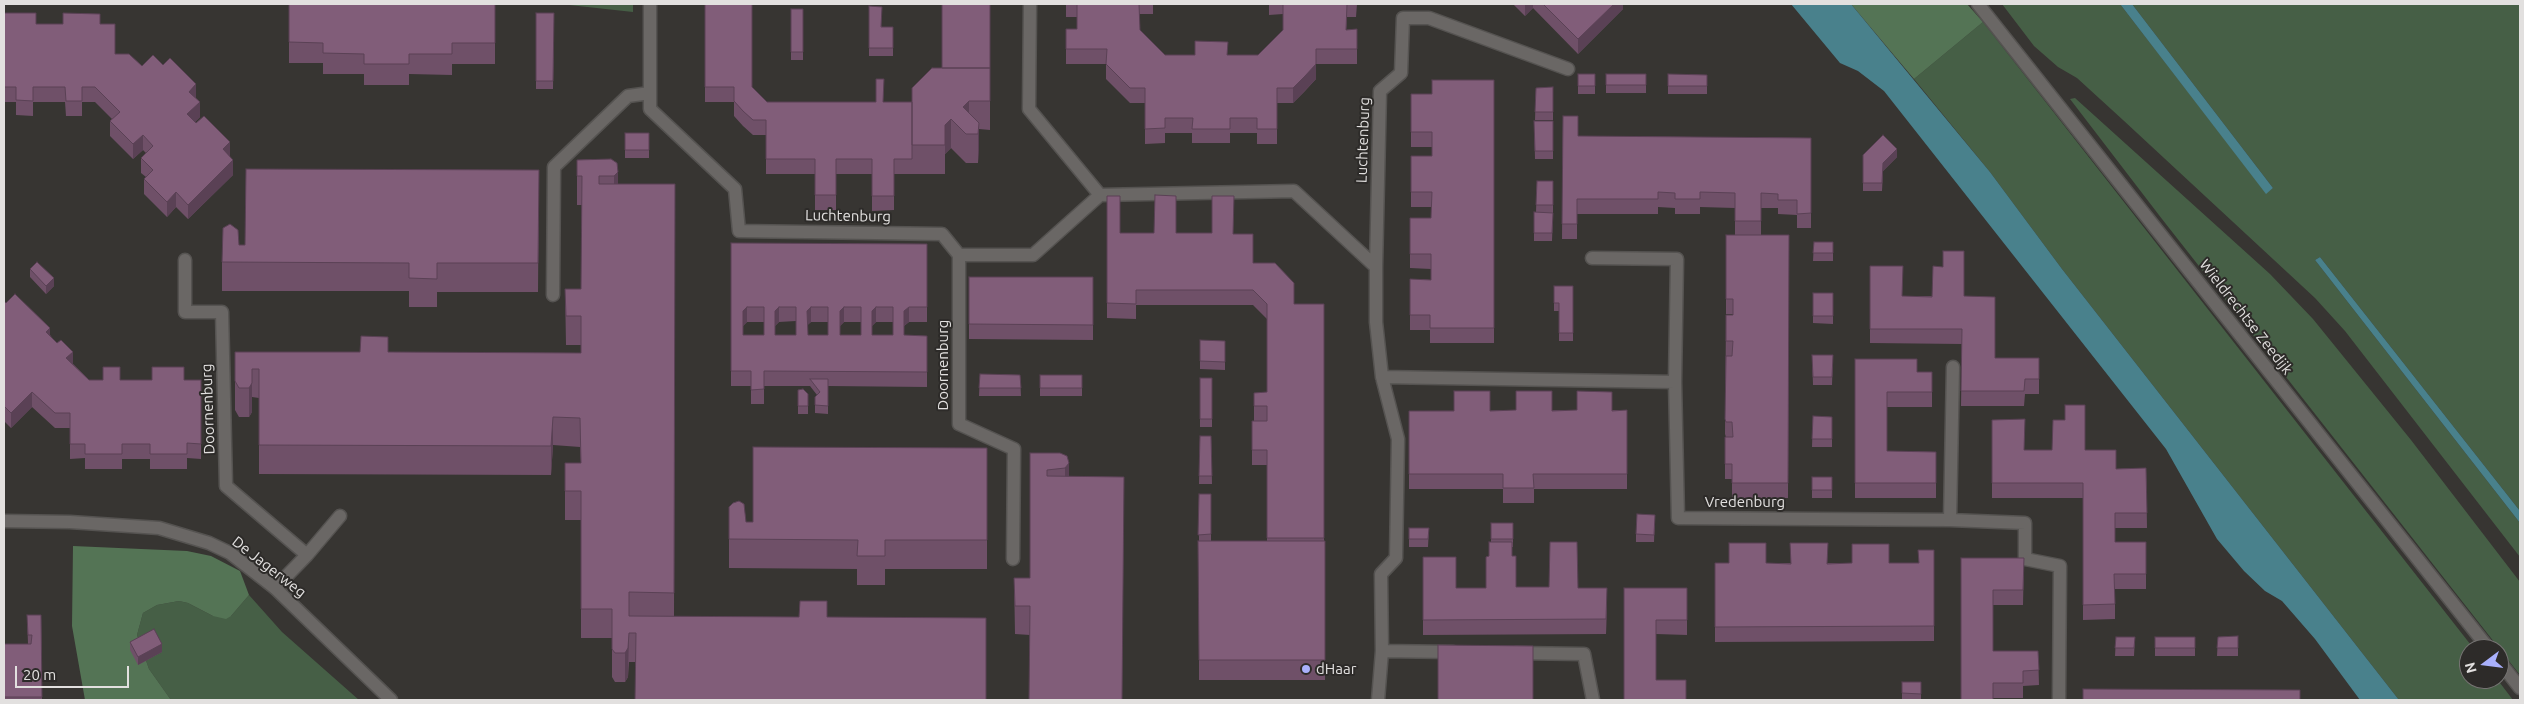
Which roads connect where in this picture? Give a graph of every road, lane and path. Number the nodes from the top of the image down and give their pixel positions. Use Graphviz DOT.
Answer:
graph roads {
  1 [pos="650,4"];
  2 [pos="1030,4"];
  3 [pos="1978,4"];
  4 [pos="1568,69"];
  5 [pos="650,93"];
  6 [pos="1100,196"];
  7 [pos="959,255"];
  8 [pos="1592,258"];
  9 [pos="185,260"];
  10 [pos="1376,267"];
  11 [pos="553,295"];
  12 [pos="1953,367"];
  13 [pos="1382,377"];
  14 [pos="1675,382"];
  15 [pos="340,516"];
  16 [pos="1950,520"];
  17 [pos="4,521"];
  18 [pos="307,555"];
  19 [pos="1012,559"];
  20 [pos="275,588"];
  21 [pos="2481,639"];
  22 [pos="1382,651"];
  23 [pos="1468,652"];
  24 [pos="1507,653"];
  25 [pos="2509,674"];
  26 [pos="2520,688"];
  27 [pos="392,700"];
  28 [pos="1378,700"];
  29 [pos="1593,700"];
  30 [pos="2060,700"];
  1 -- 5 [label="street"];
  2 -- 6 [label="street"];
  3 -- 21 [label="street, Wieldrechtse Zeedijk"];
  4 -- 10 [label="street, Luchtenburg"];
  5 -- 7 [label="street, Luchtenburg"];
  5 -- 11 [label="street"];
  6 -- 7 [label="street"];
  6 -- 10 [label="street"];
  7 -- 19 [label="street, Doornenburg"];
  8 -- 14 [label="street, Vredenburg"];
  9 -- 18 [label="street, Doornenburg"];
  10 -- 13 [label="street, Luchtenburg"];
  12 -- 16 [label="street"];
  13 -- 14 [label="street"];
  13 -- 22 [label="street, Luchtenburg"];
  14 -- 16 [label="street, Vredenburg"];
  15 -- 18 [label="street"];
  16 -- 30 [label="street, Vredenburg"];
  17 -- 20 [label="street, De Jagerweg"];
  18 -- 20 [label="street"];
  20 -- 27 [label="street, De Jagerweg"];
  22 -- 23 [label="street"];
  22 -- 28 [label="street"];
  24 -- 29 [label="street"];
  25 -- 26 [label="street"];
}
